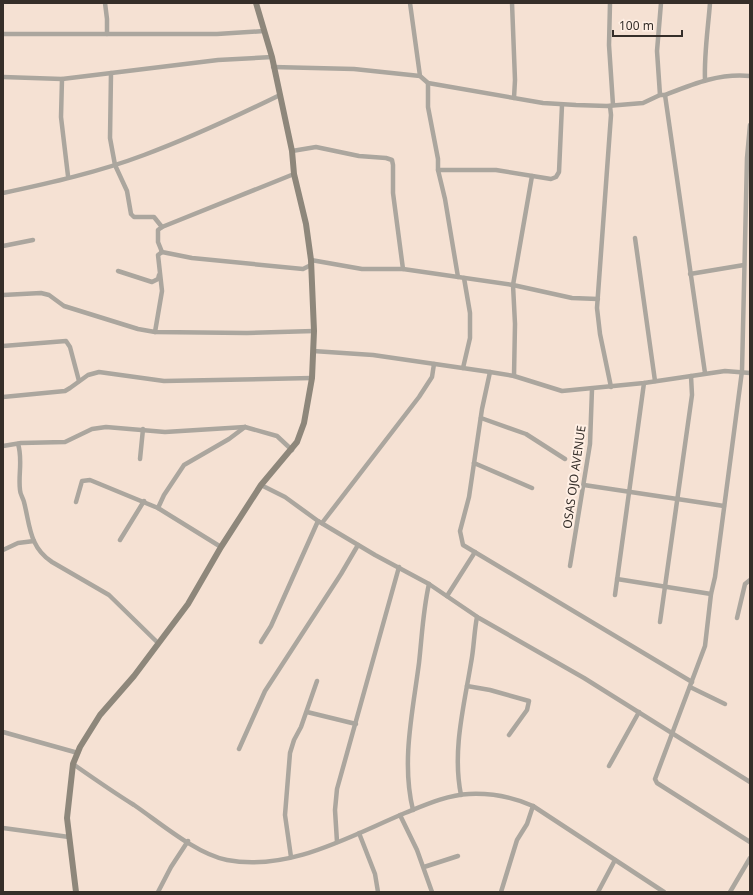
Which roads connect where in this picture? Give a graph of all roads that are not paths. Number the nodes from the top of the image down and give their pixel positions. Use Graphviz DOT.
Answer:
graph roads {
  1 [pos="105,3"];
  2 [pos="256,3"];
  3 [pos="410,3"];
  4 [pos="512,3"];
  5 [pos="610,3"];
  6 [pos="661,3"];
  7 [pos="710,3"];
  8 [pos="264,31"];
  9 [pos="3,34"];
  10 [pos="107,34"];
  11 [pos="272,57"];
  12 [pos="273,67"];
  13 [pos="111,73"];
  14 [pos="420,76"];
  15 [pos="750,76"];
  16 [pos="3,77"];
  17 [pos="62,79"];
  18 [pos="704,80"];
  19 [pos="428,83"];
  20 [pos="280,95"];
  21 [pos="662,95"];
  22 [pos="514,98"];
  23 [pos="562,105"];
  24 [pos="612,105"];
  25 [pos="750,125"];
  26 [pos="292,151"];
  27 [pos="115,165"];
  28 [pos="438,170"];
  29 [pos="294,174"];
  30 [pos="68,176"];
  31 [pos="532,176"];
  32 [pos="3,193"];
  33 [pos="162,227"];
  34 [pos="635,238"];
  35 [pos="33,240"];
  36 [pos="3,246"];
  37 [pos="162,252"];
  38 [pos="311,263"];
  39 [pos="744,265"];
  40 [pos="403,269"];
  41 [pos="118,271"];
  42 [pos="159,271"];
  43 [pos="690,274"];
  44 [pos="458,277"];
  45 [pos="464,278"];
  46 [pos="513,285"];
  47 [pos="3,295"];
  48 [pos="598,299"];
  49 [pos="314,331"];
  50 [pos="155,332"];
  51 [pos="3,346"];
  52 [pos="313,351"];
  53 [pos="434,364"];
  54 [pos="463,368"];
  55 [pos="742,371"];
  56 [pos="490,372"];
  57 [pos="705,373"];
  58 [pos="750,373"];
  59 [pos="514,376"];
  60 [pos="692,376"];
  61 [pos="312,378"];
  62 [pos="79,381"];
  63 [pos="655,381"];
  64 [pos="644,383"];
  65 [pos="611,387"];
  66 [pos="592,389"];
  67 [pos="3,397"];
  68 [pos="481,418"];
  69 [pos="245,427"];
  70 [pos="143,430"];
  71 [pos="18,444"];
  72 [pos="3,446"];
  73 [pos="292,450"];
  74 [pos="140,459"];
  75 [pos="565,459"];
  76 [pos="474,463"];
  77 [pos="261,485"];
  78 [pos="584,485"];
  79 [pos="532,488"];
  80 [pos="629,491"];
  81 [pos="678,498"];
  82 [pos="76,502"];
  83 [pos="144,502"];
  84 [pos="724,506"];
  85 [pos="158,508"];
  86 [pos="320,522"];
  87 [pos="120,540"];
  88 [pos="34,541"];
  89 [pos="358,545"];
  90 [pos="221,547"];
  91 [pos="3,550"];
  92 [pos="475,552"];
  93 [pos="570,566"];
  94 [pos="400,567"];
  95 [pos="617,579"];
  96 [pos="750,580"];
  97 [pos="429,584"];
  98 [pos="665,586"];
  99 [pos="614,594"];
  100 [pos="711,594"];
  101 [pos="447,596"];
  102 [pos="477,617"];
  103 [pos="736,618"];
  104 [pos="660,622"];
  105 [pos="261,642"];
  106 [pos="158,643"];
  107 [pos="317,682"];
  108 [pos="691,685"];
  109 [pos="467,686"];
  110 [pos="725,704"];
  111 [pos="307,712"];
  112 [pos="639,712"];
  113 [pos="356,724"];
  114 [pos="3,732"];
  115 [pos="672,733"];
  116 [pos="509,735"];
  117 [pos="239,749"];
  118 [pos="78,753"];
  119 [pos="73,764"];
  120 [pos="609,766"];
  121 [pos="750,782"];
  122 [pos="461,795"];
  123 [pos="533,806"];
  124 [pos="414,810"];
  125 [pos="400,815"];
  126 [pos="3,828"];
  127 [pos="359,832"];
  128 [pos="69,837"];
  129 [pos="188,842"];
  130 [pos="337,842"];
  131 [pos="750,842"];
  132 [pos="458,856"];
  133 [pos="291,857"];
  134 [pos="750,858"];
  135 [pos="615,860"];
  136 [pos="424,867"];
  137 [pos="76,892"];
  138 [pos="158,892"];
  139 [pos="378,892"];
  140 [pos="432,892"];
  141 [pos="501,892"];
  142 [pos="598,892"];
  143 [pos="664,892"];
  144 [pos="730,892"];
  1 -- 10 [label="street"];
  2 -- 8 [label="street"];
  3 -- 14 [label="street"];
  4 -- 22 [label="street"];
  5 -- 24 [label="street"];
  6 -- 21 [label="street"];
  7 -- 18 [label="street"];
  8 -- 10 [label="street"];
  8 -- 11 [label="street"];
  9 -- 10 [label="street"];
  11 -- 12 [label="street"];
  11 -- 13 [label="street"];
  12 -- 14 [label="street"];
  12 -- 20 [label="street"];
  13 -- 17 [label="street"];
  13 -- 27 [label="street"];
  14 -- 19 [label="street"];
  15 -- 18 [label="street"];
  16 -- 17 [label="street"];
  17 -- 30 [label="street"];
  18 -- 21 [label="street"];
  19 -- 22 [label="street"];
  19 -- 28 [label="street"];
  20 -- 26 [label="street"];
  20 -- 27 [label="street"];
  21 -- 24 [label="street"];
  21 -- 43 [label="street"];
  22 -- 23 [label="street"];
  23 -- 24 [label="street"];
  23 -- 31 [label="street"];
  24 -- 48 [label="street"];
  25 -- 39 [label="street"];
  26 -- 29 [label="street"];
  26 -- 40 [label="street"];
  27 -- 30 [label="street"];
  27 -- 33 [label="street"];
  28 -- 31 [label="street"];
  28 -- 44 [label="street"];
  29 -- 33 [label="street"];
  29 -- 38 [label="street"];
  30 -- 32 [label="street"];
  31 -- 46 [label="street"];
  33 -- 37 [label="street"];
  34 -- 63 [label="street"];
  35 -- 36 [label="street"];
  37 -- 38 [label="street"];
  37 -- 42 [label="street"];
  38 -- 40 [label="street"];
  38 -- 49 [label="street"];
  39 -- 43 [label="street"];
  39 -- 55 [label="street"];
  40 -- 44 [label="street"];
  41 -- 42 [label="street"];
  42 -- 50 [label="street"];
  43 -- 57 [label="street"];
  44 -- 45 [label="street"];
  45 -- 46 [label="street"];
  45 -- 54 [label="street"];
  46 -- 48 [label="street"];
  46 -- 59 [label="street"];
  47 -- 50 [label="street"];
  48 -- 65 [label="street"];
  49 -- 50 [label="street"];
  49 -- 52 [label="street"];
  51 -- 62 [label="street"];
  52 -- 53 [label="street"];
  52 -- 61 [label="street"];
  53 -- 54 [label="street"];
  53 -- 86 [label="street"];
  54 -- 56 [label="street"];
  55 -- 57 [label="street"];
  55 -- 58 [label="street"];
  55 -- 84 [label="street"];
  56 -- 59 [label="street"];
  56 -- 68 [label="street"];
  57 -- 60 [label="street"];
  59 -- 66 [label="street"];
  60 -- 63 [label="street"];
  60 -- 81 [label="street"];
  61 -- 62 [label="street"];
  61 -- 73 [label="street"];
  62 -- 67 [label="street"];
  63 -- 64 [label="street"];
  64 -- 65 [label="street"];
  64 -- 80 [label="street"];
  65 -- 66 [label="street"];
  66 -- 78 [label="street, OSAS OJO AVENUE"];
  68 -- 75 [label="street"];
  68 -- 76 [label="street"];
  69 -- 70 [label="street"];
  69 -- 73 [label="street"];
  69 -- 85 [label="street"];
  70 -- 71 [label="street"];
  70 -- 74 [label="street"];
  71 -- 72 [label="street"];
  71 -- 88 [label="street"];
  73 -- 77 [label="street"];
  76 -- 79 [label="street"];
  76 -- 92 [label="street"];
  77 -- 86 [label="street"];
  77 -- 90 [label="street"];
  78 -- 80 [label="street"];
  78 -- 93 [label="street, OSAS OJO AVENUE"];
  80 -- 81 [label="street"];
  80 -- 95 [label="street"];
  81 -- 84 [label="street"];
  81 -- 98 [label="street"];
  82 -- 83 [label="street"];
  83 -- 85 [label="street"];
  83 -- 87 [label="street"];
  84 -- 100 [label="street"];
  85 -- 90 [label="street"];
  86 -- 89 [label="street"];
  86 -- 105 [label="street"];
  88 -- 91 [label="street"];
  88 -- 106 [label="street"];
  89 -- 94 [label="street"];
  89 -- 117 [label="street"];
  90 -- 106 [label="street"];
  92 -- 101 [label="street"];
  92 -- 108 [label="street"];
  94 -- 97 [label="street"];
  94 -- 113 [label="street"];
  95 -- 98 [label="street"];
  95 -- 99 [label="street"];
  96 -- 103 [label="street"];
  97 -- 101 [label="street"];
  97 -- 124 [label="street"];
  98 -- 100 [label="street"];
  98 -- 104 [label="street"];
  100 -- 108 [label="street"];
  101 -- 102 [label="street"];
  102 -- 109 [label="street"];
  102 -- 112 [label="street"];
  106 -- 118 [label="street"];
  107 -- 111 [label="street"];
  108 -- 110 [label="street"];
  108 -- 115 [label="street"];
  109 -- 116 [label="street"];
  109 -- 122 [label="street"];
  111 -- 113 [label="street"];
  111 -- 133 [label="street"];
  112 -- 115 [label="street"];
  112 -- 120 [label="street"];
  113 -- 130 [label="street"];
  114 -- 118 [label="street"];
  115 -- 121 [label="street"];
  115 -- 131 [label="street"];
  118 -- 119 [label="street"];
  119 -- 128 [label="street"];
  119 -- 129 [label="street"];
  122 -- 123 [label="street"];
  122 -- 124 [label="street"];
  123 -- 135 [label="street"];
  123 -- 141 [label="street"];
  124 -- 125 [label="street"];
  125 -- 127 [label="street"];
  125 -- 136 [label="street"];
  126 -- 128 [label="street"];
  127 -- 130 [label="street"];
  127 -- 139 [label="street"];
  128 -- 137 [label="street"];
  129 -- 133 [label="street"];
  129 -- 138 [label="street"];
  130 -- 133 [label="street"];
  132 -- 136 [label="street"];
  134 -- 144 [label="street"];
  135 -- 142 [label="street"];
  135 -- 143 [label="street"];
  136 -- 140 [label="street"];
}
